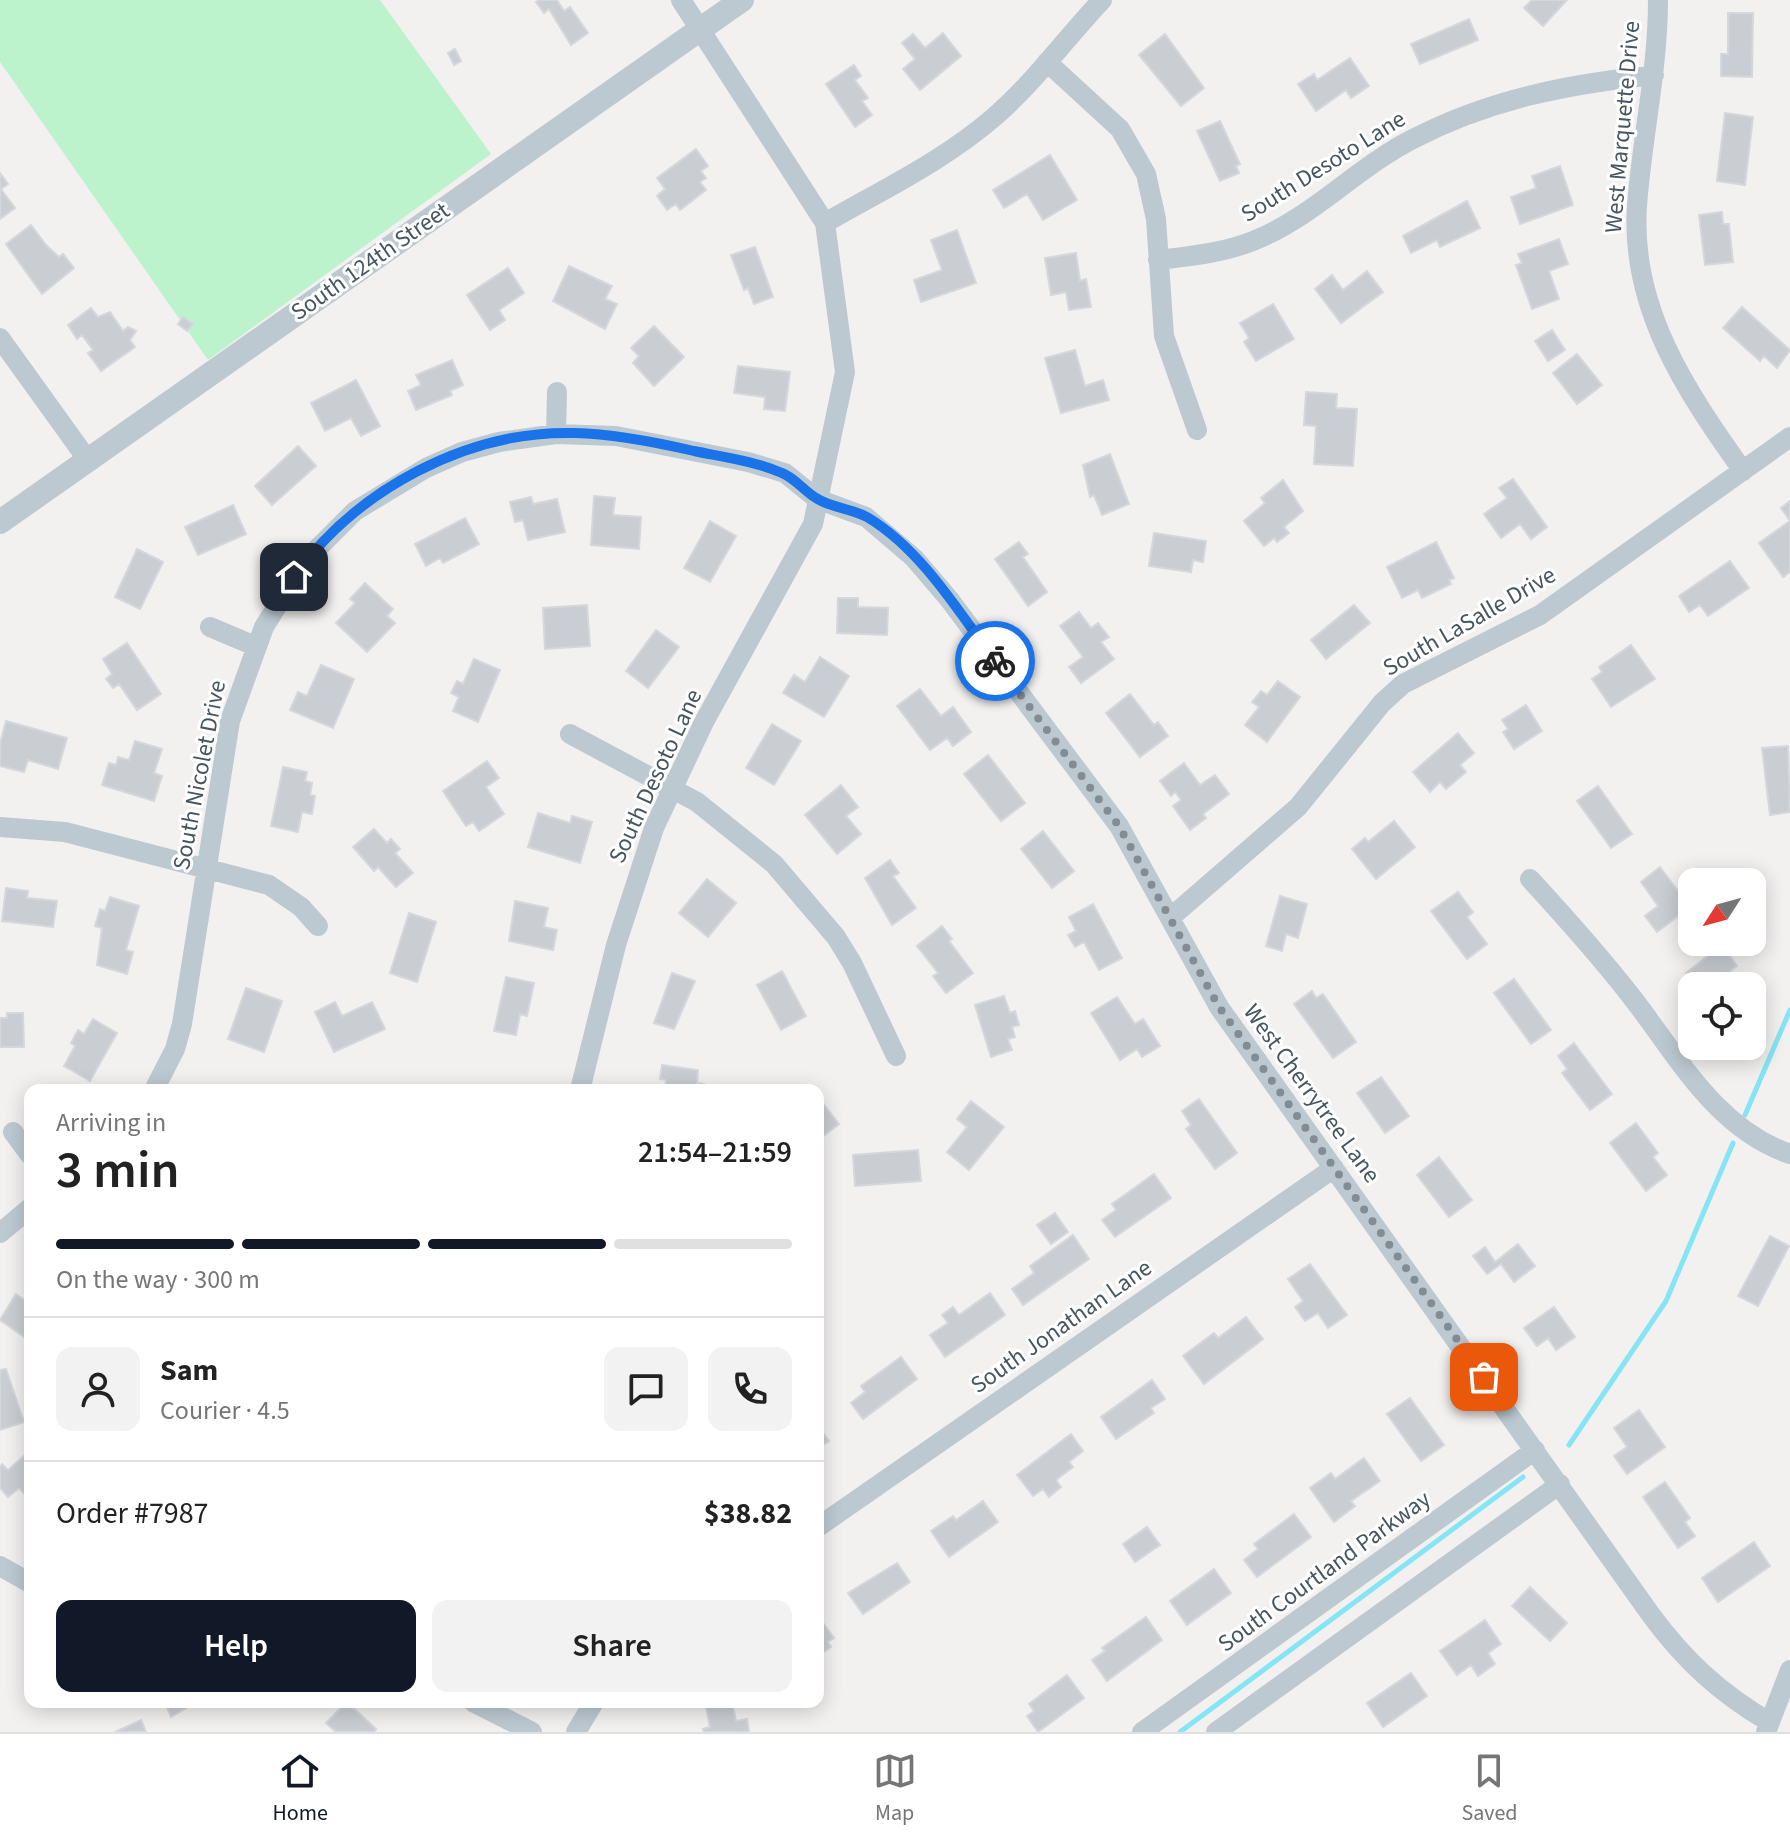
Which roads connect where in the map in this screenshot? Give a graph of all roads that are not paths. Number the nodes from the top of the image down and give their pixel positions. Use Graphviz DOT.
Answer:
graph roads {
  1 [pos="681,0"];
  2 [pos="742,0"];
  3 [pos="1102,0"];
  4 [pos="1658,0"];
  5 [pos="702,29"];
  6 [pos="1047,62"];
  7 [pos="1654,75"];
  8 [pos="825,223"];
  9 [pos="1158,260"];
  10 [pos="0,338"];
  11 [pos="557,392"];
  12 [pos="1197,430"];
  13 [pos="556,434"];
  14 [pos="1790,437"];
  15 [pos="87,459"];
  16 [pos="1743,471"];
  17 [pos="817,499"];
  18 [pos="0,522"];
  19 [pos="210,627"];
  20 [pos="255,646"];
  21 [pos="570,734"];
  22 [pos="671,790"];
  23 [pos="0,827"];
  24 [pos="207,868"];
  25 [pos="1530,879"];
  26 [pos="1170,918"];
  27 [pos="318,926"];
  28 [pos="896,1056"];
  29 [pos="157,1084"];
  30 [pos="582,1084"];
  31 [pos="13,1132"];
  32 [pos="24,1147"];
  33 [pos="1790,1154"];
  34 [pos="1334,1168"];
  35 [pos="24,1213"];
  36 [pos="0,1233"];
  37 [pos="1535,1450"];
  38 [pos="1560,1484"];
  39 [pos="824,1523"];
  40 [pos="0,1566"];
  41 [pos="24,1580"];
  42 [pos="1790,1670"];
  43 [pos="485,1708"];
  44 [pos="590,1708"];
  45 [pos="1767,1727"];
  46 [pos="532,1732"];
  47 [pos="576,1732"];
  48 [pos="1142,1732"];
  49 [pos="1216,1732"];
  1 -- 5 [label="street"];
  2 -- 5 [label="street, South 124th Street"];
  3 -- 6 [label="street"];
  4 -- 7 [label="street, West Marquette Drive"];
  5 -- 8 [label="street"];
  5 -- 15 [label="street, South 124th Street"];
  6 -- 8 [label="street"];
  6 -- 9 [label="street"];
  7 -- 9 [label="street, South Desoto Lane"];
  7 -- 16 [label="street, West Marquette Drive"];
  8 -- 17 [label="street, South Desoto Lane"];
  9 -- 12 [label="street"];
  10 -- 15 [label="street"];
  11 -- 13 [label="street"];
  13 -- 17 [label="street, South Nicolet Drive"];
  13 -- 20 [label="street, South Nicolet Drive"];
  14 -- 16 [label="street, South LaSalle Drive"];
  15 -- 18 [label="street, South 124th Street"];
  16 -- 26 [label="street, South LaSalle Drive"];
  17 -- 22 [label="street, South Desoto Lane"];
  17 -- 26 [label="street, West Cherrytree Lane"];
  19 -- 20 [label="street"];
  20 -- 24 [label="street, South Nicolet Drive"];
  21 -- 22 [label="street"];
  22 -- 28 [label="street"];
  22 -- 30 [label="street, South Desoto Lane"];
  23 -- 24 [label="street"];
  24 -- 27 [label="street"];
  24 -- 29 [label="street, South Nicolet Drive"];
  25 -- 33 [label="street"];
  26 -- 34 [label="street, West Cherrytree Lane"];
  31 -- 32 [label="street"];
  34 -- 37 [label="street, West Cherrytree Lane"];
  34 -- 39 [label="street, South Jonathan Lane"];
  35 -- 36 [label="street"];
  37 -- 38 [label="street, West Cherrytree Lane"];
  37 -- 48 [label="street, South Courtland Parkway"];
  38 -- 45 [label="street, West Cherrytree Lane"];
  38 -- 49 [label="street"];
  40 -- 41 [label="street"];
  42 -- 45 [label="street"];
  43 -- 46 [label="street"];
  44 -- 47 [label="street"];
}
